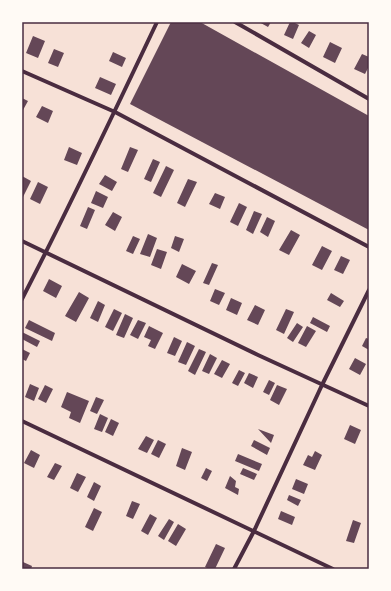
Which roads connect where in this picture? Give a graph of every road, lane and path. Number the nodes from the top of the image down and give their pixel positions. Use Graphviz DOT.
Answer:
graph roads {
  1 [pos="157,22"];
  2 [pos="235,22"];
  3 [pos="22,71"];
  4 [pos="369,99"];
  5 [pos="115,112"];
  6 [pos="22,241"];
  7 [pos="369,246"];
  8 [pos="46,252"];
  9 [pos="369,290"];
  10 [pos="22,299"];
  11 [pos="322,385"];
  12 [pos="369,406"];
  13 [pos="22,421"];
  14 [pos="254,531"];
  15 [pos="234,569"];
  16 [pos="333,569"];
  1 -- 5 [label="street"];
  2 -- 4 [label="street"];
  3 -- 5 [label="street"];
  5 -- 7 [label="street"];
  5 -- 8 [label="street"];
  6 -- 8 [label="street"];
  8 -- 10 [label="street"];
  8 -- 11 [label="street"];
  9 -- 11 [label="street"];
  11 -- 12 [label="street"];
  11 -- 14 [label="street"];
  13 -- 14 [label="street"];
  14 -- 15 [label="street"];
  14 -- 16 [label="street"];
}
